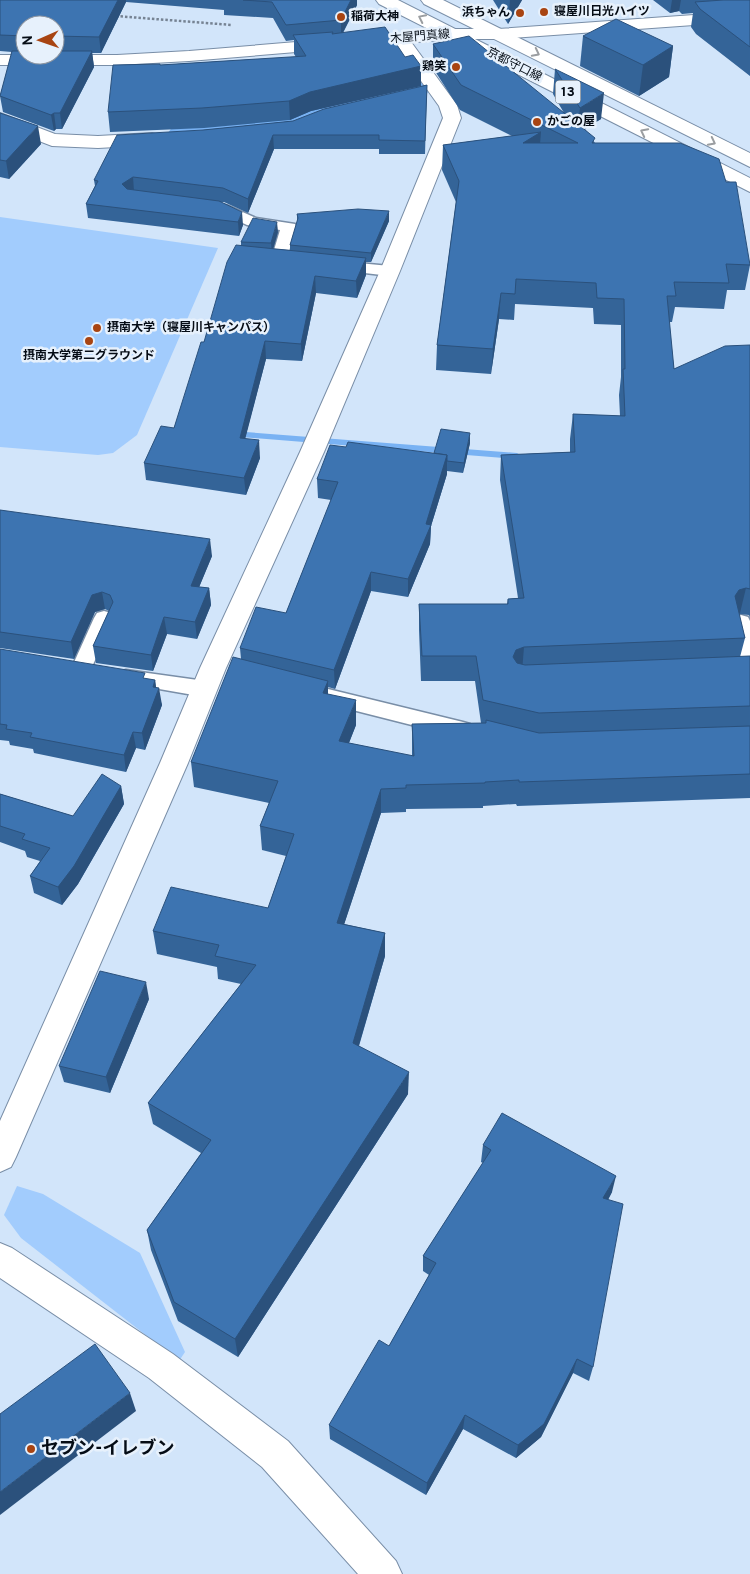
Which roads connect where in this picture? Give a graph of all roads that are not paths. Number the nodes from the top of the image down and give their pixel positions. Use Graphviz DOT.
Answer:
graph roads {
  1 [pos="385,0"];
  2 [pos="430,0"];
  3 [pos="750,16"];
  4 [pos="453,34"];
  5 [pos="498,34"];
  6 [pos="400,39"];
  7 [pos="0,60"];
  8 [pos="0,119"];
  9 [pos="166,138"];
  10 [pos="750,161"];
  11 [pos="750,186"];
  12 [pos="197,205"];
  13 [pos="260,258"];
  14 [pos="279,260"];
  15 [pos="297,262"];
  16 [pos="325,265"];
  17 [pos="390,271"];
  18 [pos="104,618"];
  19 [pos="741,622"];
  20 [pos="750,664"];
  21 [pos="217,677"];
  22 [pos="308,692"];
  23 [pos="479,734"];
  24 [pos="0,1157"];
  25 [pos="0,1259"];
  26 [pos="383,1574"];
  4 -- 1 [label="main road, 京都守口線 / 13, one-way"];
  2 -- 5 [label="main road, 京都守口線 / 13"];
  3 -- 5 [label="main road, 木屋門真線"];
  4 -- 5 [label="main road, 木屋門真線"];
  4 -- 6 [label="main road, 木屋門真線"];
  11 -- 4 [label="main road, 京都守口線 / 13, one-way"];
  5 -- 10 [label="main road, 京都守口線 / 13, one-way"];
  6 -- 7 [label="main road, 木屋門真線"];
  6 -- 17 [label="main road"];
  8 -- 9 [label="main road"];
  12 -- 14 [label="lane"];
  13 -- 14 [label="lane"];
  14 -- 15 [label="lane"];
  16 -- 17 [label="lane"];
  17 -- 21 [label="main road"];
  18 -- 21 [label="lane"];
  19 -- 20 [label="lane"];
  21 -- 24 [label="main road"];
  22 -- 23 [label="lane"];
  25 -- 26 [label="main road"];
}
